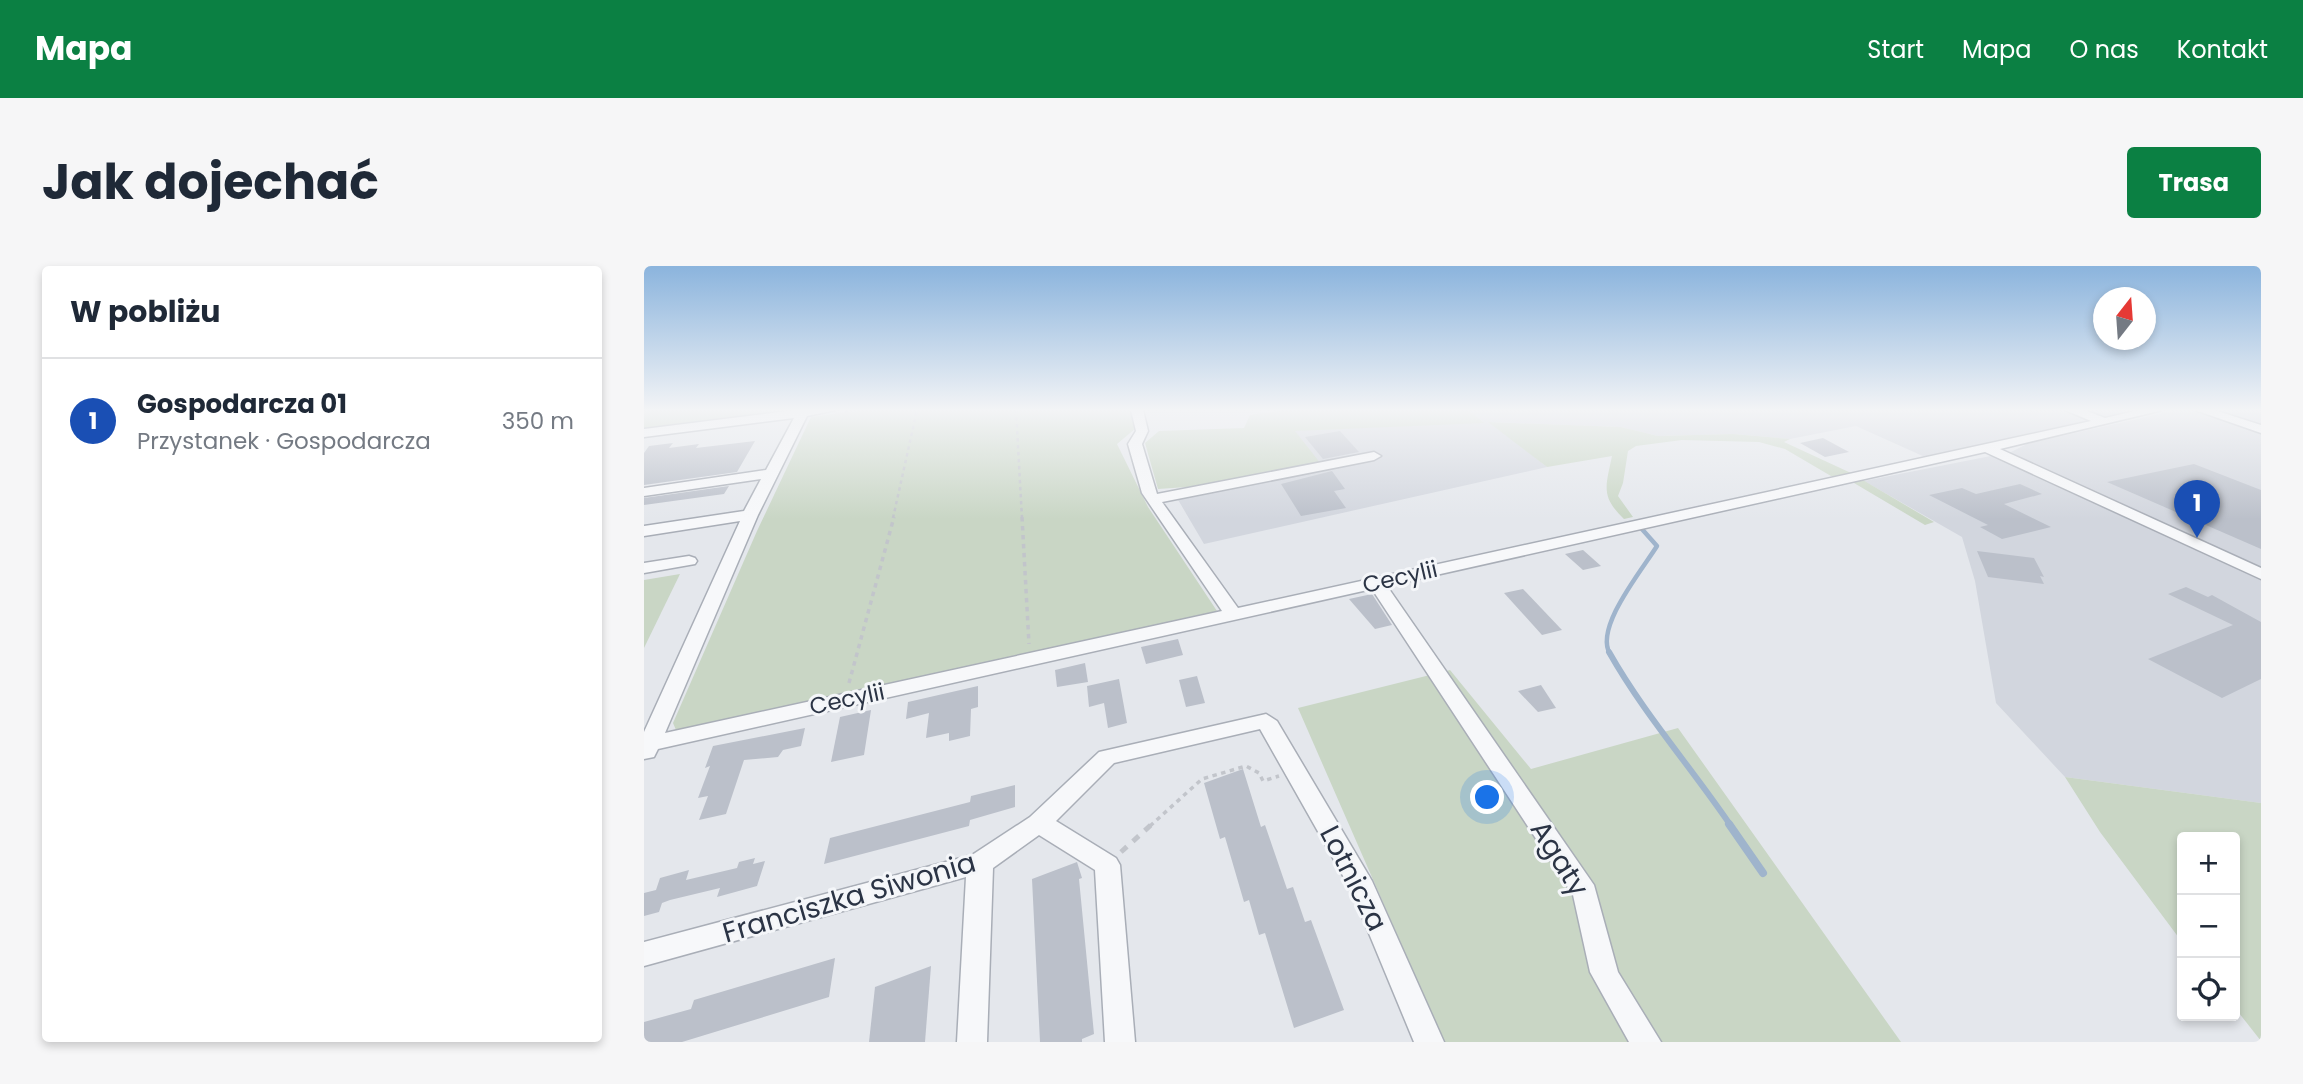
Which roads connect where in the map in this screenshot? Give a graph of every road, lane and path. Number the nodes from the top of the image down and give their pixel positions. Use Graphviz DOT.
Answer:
graph roads {
  1 [pos="783,446"];
  2 [pos="909,446"];
  3 [pos="1018,446"];
  4 [pos="1136,446"];
  5 [pos="1995,446"];
  6 [pos="1987,448"];
  7 [pos="1374,456"];
  8 [pos="770,474"];
  9 [pos="644,492"];
  10 [pos="1153,499"];
  11 [pos="750,515"];
  12 [pos="644,531"];
  13 [pos="2202,545"];
  14 [pos="689,561"];
  15 [pos="644,568"];
  16 [pos="2261,568"];
  17 [pos="2261,574"];
  18 [pos="1376,582"];
  19 [pos="1233,614"];
  20 [pos="1030,660"];
  21 [pos="845,699"];
  22 [pos="1266,721"];
  23 [pos="646,748"];
  24 [pos="1296,770"];
  25 [pos="1039,823"];
  26 [pos="981,863"];
  27 [pos="1107,865"];
  28 [pos="644,954"];
  29 [pos="972,1042"];
  30 [pos="1120,1042"];
  31 [pos="1429,1042"];
  32 [pos="1646,1042"];
  1 -- 8 [label="street"];
  2 -- 21 [label="path"];
  3 -- 20 [label="path"];
  4 -- 10 [label="street"];
  5 -- 6 [label="street, Cecylii"];
  6 -- 13 [label="street"];
  6 -- 18 [label="street, Cecylii"];
  7 -- 10 [label="street"];
  8 -- 9 [label="street"];
  8 -- 11 [label="street"];
  10 -- 19 [label="street"];
  11 -- 12 [label="street"];
  11 -- 23 [label="street"];
  13 -- 16 [label="street"];
  13 -- 17 [label="street"];
  14 -- 15 [label="street"];
  18 -- 19 [label="street, Cecylii"];
  18 -- 32 [label="street, Agaty"];
  19 -- 20 [label="street, Cecylii"];
  20 -- 21 [label="street, Cecylii"];
  21 -- 23 [label="street, Cecylii"];
  22 -- 24 [label="street, Lotnicza"];
  22 -- 25 [label="street, Franciszka Siwonia"];
  24 -- 27 [label="path"];
  24 -- 31 [label="street, Lotnicza"];
  25 -- 26 [label="street, Franciszka Siwonia"];
  25 -- 27 [label="street"];
  26 -- 28 [label="street, Franciszka Siwonia"];
  26 -- 29 [label="street"];
  27 -- 30 [label="street"];
}
